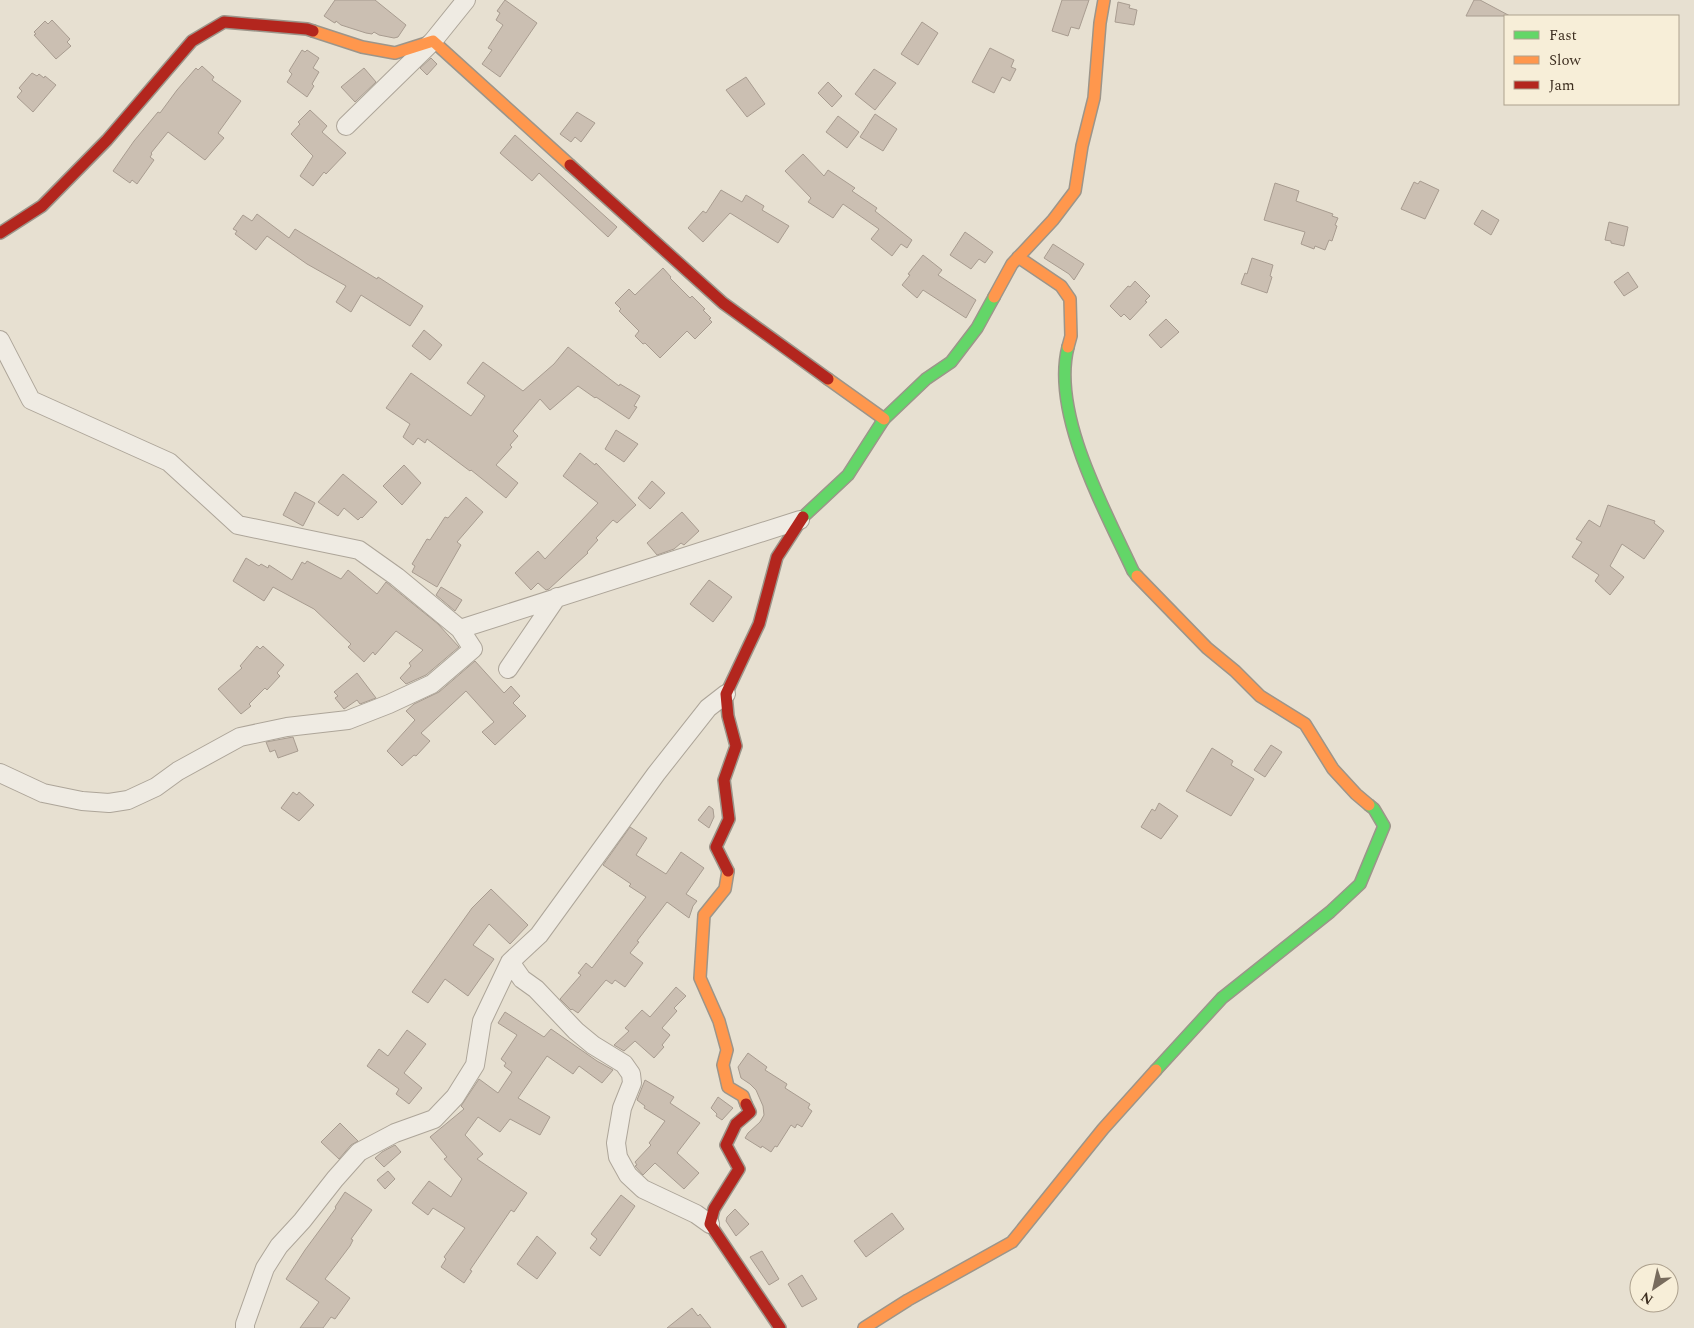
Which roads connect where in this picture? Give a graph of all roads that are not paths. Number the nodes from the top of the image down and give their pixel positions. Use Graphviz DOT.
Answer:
graph roads {
  1 [pos="466,0"];
  2 [pos="1104,0"];
  3 [pos="433,41"];
  4 [pos="346,126"];
  5 [pos="0,233"];
  6 [pos="1018,257"];
  7 [pos="0,340"];
  8 [pos="884,419"];
  9 [pos="800,520"];
  10 [pos="557,597"];
  11 [pos="460,628"];
  12 [pos="508,669"];
  13 [pos="726,694"];
  14 [pos="0,773"];
  15 [pos="510,962"];
  16 [pos="710,1224"];
  17 [pos="246,1328"];
  18 [pos="780,1328"];
  19 [pos="864,1328"];
  1 -- 3 [label="street"];
  2 -- 6 [label="street"];
  3 -- 4 [label="street"];
  3 -- 5 [label="street"];
  3 -- 8 [label="street"];
  6 -- 8 [label="street"];
  6 -- 19 [label="street"];
  7 -- 11 [label="street"];
  8 -- 9 [label="street"];
  9 -- 10 [label="street"];
  9 -- 13 [label="street"];
  10 -- 11 [label="street"];
  10 -- 12 [label="street"];
  11 -- 14 [label="street"];
  13 -- 15 [label="street"];
  13 -- 16 [label="street"];
  15 -- 16 [label="street"];
  15 -- 17 [label="street"];
  16 -- 18 [label="street"];
}
